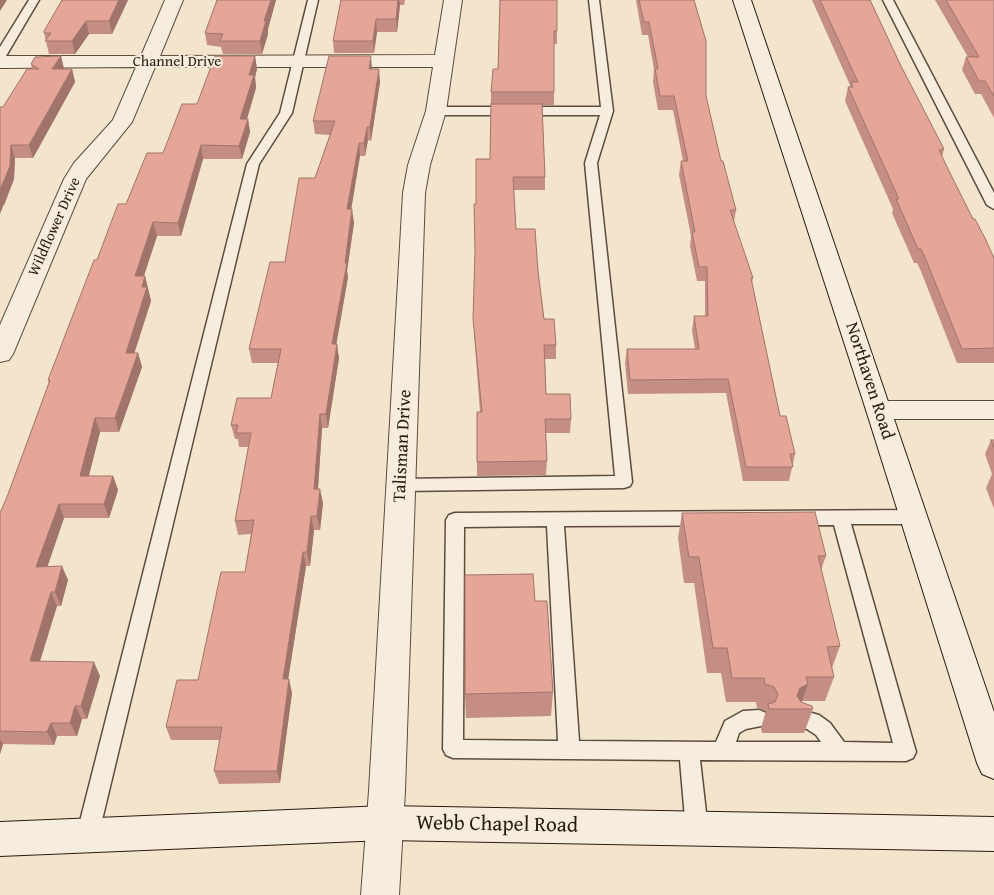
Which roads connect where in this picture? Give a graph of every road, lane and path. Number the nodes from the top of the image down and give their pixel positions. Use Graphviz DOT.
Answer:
graph roads {
  1 [pos="34,0"];
  2 [pos="174,0"];
  3 [pos="313,0"];
  4 [pos="453,0"];
  5 [pos="594,0"];
  6 [pos="742,0"];
  7 [pos="888,0"];
  8 [pos="0,56"];
  9 [pos="445,61"];
  10 [pos="0,62"];
  11 [pos="148,62"];
  12 [pos="298,62"];
  13 [pos="436,111"];
  14 [pos="607,111"];
  15 [pos="994,205"];
  16 [pos="0,354"];
  17 [pos="879,410"];
  18 [pos="994,410"];
  19 [pos="401,485"];
  20 [pos="914,517"];
  21 [pos="841,518"];
  22 [pos="555,520"];
  23 [pos="759,719"];
  24 [pos="801,719"];
  25 [pos="569,749"];
  26 [pos="689,750"];
  27 [pos="724,751"];
  28 [pos="839,752"];
  29 [pos="994,763"];
  30 [pos="385,823"];
  31 [pos="698,830"];
  32 [pos="994,834"];
  33 [pos="87,836"];
  34 [pos="0,839"];
  35 [pos="380,895"];
  1 -- 8 [label="lane"];
  2 -- 11 [label="street, Wildflower Drive"];
  3 -- 12 [label="lane"];
  4 -- 9 [label="street, Talisman Drive"];
  5 -- 14 [label="lane"];
  6 -- 17 [label="street, Northaven Road"];
  7 -- 15 [label="lane"];
  9 -- 12 [label="street, Channel Drive"];
  9 -- 13 [label="street, Talisman Drive"];
  10 -- 11 [label="street, Channel Drive"];
  11 -- 12 [label="street, Channel Drive"];
  11 -- 16 [label="street, Wildflower Drive"];
  12 -- 33 [label="lane"];
  13 -- 14 [label="lane"];
  13 -- 19 [label="street, Talisman Drive"];
  14 -- 19 [label="lane"];
  17 -- 18 [label="street"];
  17 -- 20 [label="street, Northaven Road"];
  19 -- 30 [label="street, Talisman Drive"];
  20 -- 21 [label="lane"];
  20 -- 29 [label="street, Northaven Road"];
  21 -- 22 [label="lane"];
  21 -- 28 [label="lane"];
  22 -- 25 [label="lane"];
  22 -- 25 [label="lane"];
  23 -- 27 [label="lane"];
  24 -- 28 [label="lane"];
  25 -- 26 [label="lane"];
  26 -- 27 [label="lane"];
  26 -- 31 [label="lane"];
  27 -- 28 [label="lane"];
  30 -- 31 [label="street, Webb Chapel Road"];
  30 -- 33 [label="street, Webb Chapel Road"];
  30 -- 35 [label="street, Talisman Drive"];
  31 -- 32 [label="street, Webb Chapel Road"];
  33 -- 34 [label="street, Webb Chapel Road"];
}
